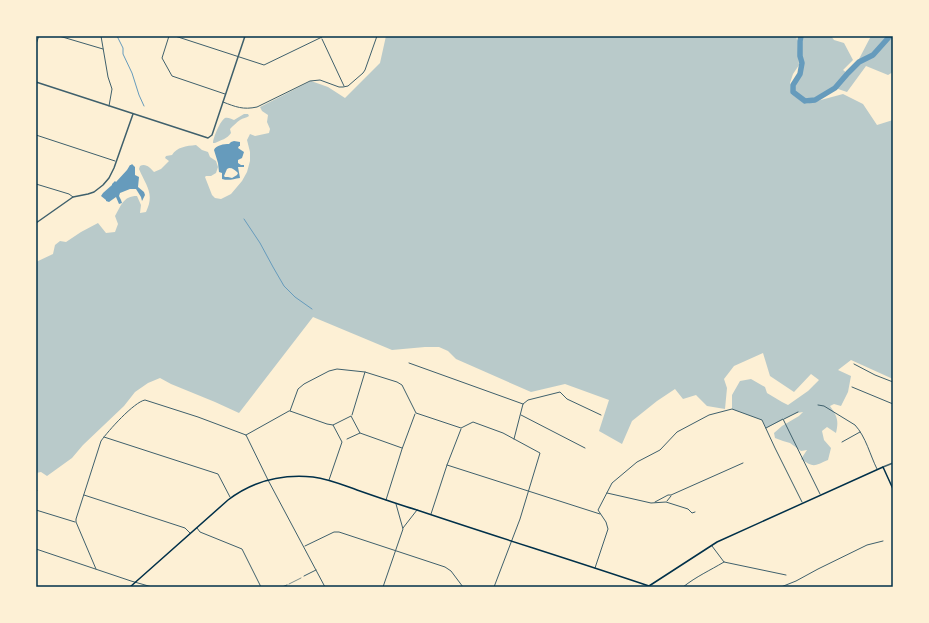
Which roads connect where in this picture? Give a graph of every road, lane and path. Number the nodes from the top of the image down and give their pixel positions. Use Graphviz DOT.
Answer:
graph roads {
  1 [pos="39,36"];
  2 [pos="59,36"];
  3 [pos="101,36"];
  4 [pos="169,36"];
  5 [pos="175,36"];
  6 [pos="245,36"];
  7 [pos="377,36"];
  8 [pos="322,37"];
  9 [pos="36,44"];
  10 [pos="103,49"];
  11 [pos="238,56"];
  12 [pos="36,82"];
  13 [pos="345,87"];
  14 [pos="225,94"];
  15 [pos="223,102"];
  16 [pos="109,106"];
  17 [pos="133,113"];
  18 [pos="36,135"];
  19 [pos="117,162"];
  20 [pos="36,184"];
  21 [pos="73,197"];
  22 [pos="36,222"];
  23 [pos="409,363"];
  24 [pos="854,364"];
  25 [pos="365,372"];
  26 [pos="893,382"];
  27 [pos="852,387"];
  28 [pos="523,404"];
  29 [pos="818,404"];
  30 [pos="893,404"];
  31 [pos="290,411"];
  32 [pos="798,412"];
  33 [pos="416,413"];
  34 [pos="520,415"];
  35 [pos="601,415"];
  36 [pos="351,416"];
  37 [pos="783,419"];
  38 [pos="333,425"];
  39 [pos="461,428"];
  40 [pos="766,428"];
  41 [pos="861,432"];
  42 [pos="360,433"];
  43 [pos="246,435"];
  44 [pos="104,437"];
  45 [pos="348,439"];
  46 [pos="514,439"];
  47 [pos="842,442"];
  48 [pos="585,448"];
  49 [pos="402,449"];
  50 [pos="743,462"];
  51 [pos="893,462"];
  52 [pos="447,465"];
  53 [pos="883,467"];
  54 [pos="877,470"];
  55 [pos="268,480"];
  56 [pos="329,480"];
  57 [pos="893,489"];
  58 [pos="528,490"];
  59 [pos="607,493"];
  60 [pos="84,495"];
  61 [pos="671,495"];
  62 [pos="821,495"];
  63 [pos="230,498"];
  64 [pos="386,500"];
  65 [pos="655,502"];
  66 [pos="666,502"];
  67 [pos="396,503"];
  68 [pos="802,503"];
  69 [pos="36,510"];
  70 [pos="416,510"];
  71 [pos="695,512"];
  72 [pos="430,515"];
  73 [pos="601,515"];
  74 [pos="76,522"];
  75 [pos="196,528"];
  76 [pos="403,529"];
  77 [pos="190,533"];
  78 [pos="511,541"];
  79 [pos="882,541"];
  80 [pos="711,545"];
  81 [pos="304,547"];
  82 [pos="36,549"];
  83 [pos="396,551"];
  84 [pos="724,562"];
  85 [pos="594,568"];
  86 [pos="96,569"];
  87 [pos="316,570"];
  88 [pos="304,576"];
  89 [pos="786,576"];
  90 [pos="135,582"];
  91 [pos="286,585"];
  92 [pos="648,586"];
  93 [pos="130,587"];
  94 [pos="152,587"];
  95 [pos="261,587"];
  96 [pos="282,587"];
  97 [pos="325,587"];
  98 [pos="383,587"];
  99 [pos="463,587"];
  100 [pos="494,587"];
  101 [pos="683,587"];
  102 [pos="781,587"];
  1 -- 9 [label="street"];
  2 -- 10 [label="street"];
  3 -- 10 [label="street"];
  4 -- 14 [label="street"];
  5 -- 11 [label="street"];
  6 -- 11 [label="street"];
  7 -- 13 [label="street"];
  8 -- 11 [label="street"];
  8 -- 13 [label="street"];
  10 -- 16 [label="street"];
  11 -- 14 [label="street"];
  12 -- 16 [label="street"];
  13 -- 15 [label="street"];
  14 -- 15 [label="street"];
  15 -- 17 [label="street"];
  16 -- 17 [label="street"];
  17 -- 19 [label="street"];
  18 -- 19 [label="street"];
  19 -- 21 [label="street"];
  20 -- 21 [label="street"];
  21 -- 22 [label="street"];
  23 -- 28 [label="street"];
  24 -- 26 [label="street"];
  25 -- 31 [label="street"];
  25 -- 33 [label="street"];
  25 -- 36 [label="street"];
  27 -- 30 [label="street"];
  28 -- 34 [label="street"];
  28 -- 35 [label="street"];
  29 -- 41 [label="street"];
  31 -- 38 [label="street"];
  31 -- 43 [label="street"];
  32 -- 37 [label="street"];
  33 -- 39 [label="street"];
  33 -- 49 [label="street"];
  34 -- 46 [label="street"];
  34 -- 48 [label="street"];
  36 -- 38 [label="street"];
  36 -- 42 [label="street"];
  37 -- 40 [label="street"];
  37 -- 62 [label="street"];
  38 -- 56 [label="street"];
  39 -- 46 [label="street"];
  39 -- 52 [label="street"];
  40 -- 59 [label="street"];
  40 -- 68 [label="street"];
  41 -- 47 [label="street"];
  41 -- 54 [label="street"];
  42 -- 45 [label="street"];
  42 -- 49 [label="street"];
  43 -- 44 [label="street"];
  43 -- 55 [label="street"];
  44 -- 60 [label="street"];
  44 -- 63 [label="street"];
  46 -- 58 [label="street"];
  49 -- 64 [label="street"];
  50 -- 61 [label="street"];
  51 -- 53 [label="street"];
  52 -- 58 [label="street"];
  52 -- 72 [label="street"];
  53 -- 54 [label="main road"];
  53 -- 57 [label="main road"];
  54 -- 62 [label="main road"];
  55 -- 56 [label="main road"];
  55 -- 63 [label="main road"];
  55 -- 81 [label="street"];
  56 -- 64 [label="main road"];
  58 -- 73 [label="street"];
  58 -- 78 [label="street"];
  59 -- 65 [label="street"];
  59 -- 73 [label="street"];
  60 -- 74 [label="street"];
  60 -- 77 [label="street"];
  61 -- 65 [label="street"];
  61 -- 66 [label="street"];
  62 -- 68 [label="main road"];
  63 -- 75 [label="main road"];
  64 -- 67 [label="main road"];
  65 -- 66 [label="street"];
  66 -- 71 [label="street"];
  67 -- 70 [label="main road"];
  67 -- 76 [label="street"];
  68 -- 80 [label="main road"];
  69 -- 74 [label="street"];
  70 -- 72 [label="main road"];
  70 -- 76 [label="street"];
  72 -- 78 [label="main road"];
  73 -- 85 [label="street"];
  74 -- 86 [label="street"];
  75 -- 77 [label="main road"];
  75 -- 95 [label="street"];
  76 -- 83 [label="street"];
  77 -- 90 [label="main road"];
  78 -- 85 [label="main road"];
  78 -- 100 [label="street"];
  79 -- 102 [label="street"];
  80 -- 84 [label="street"];
  80 -- 92 [label="main road"];
  81 -- 83 [label="street"];
  81 -- 87 [label="street"];
  82 -- 86 [label="street"];
  83 -- 98 [label="street"];
  83 -- 99 [label="street"];
  84 -- 89 [label="street"];
  84 -- 101 [label="street"];
  85 -- 92 [label="main road"];
  86 -- 90 [label="street"];
  87 -- 88 [label="street"];
  87 -- 97 [label="street"];
  88 -- 91 [label="path"];
  90 -- 93 [label="main road"];
  90 -- 94 [label="street"];
  91 -- 96 [label="street"];
}
